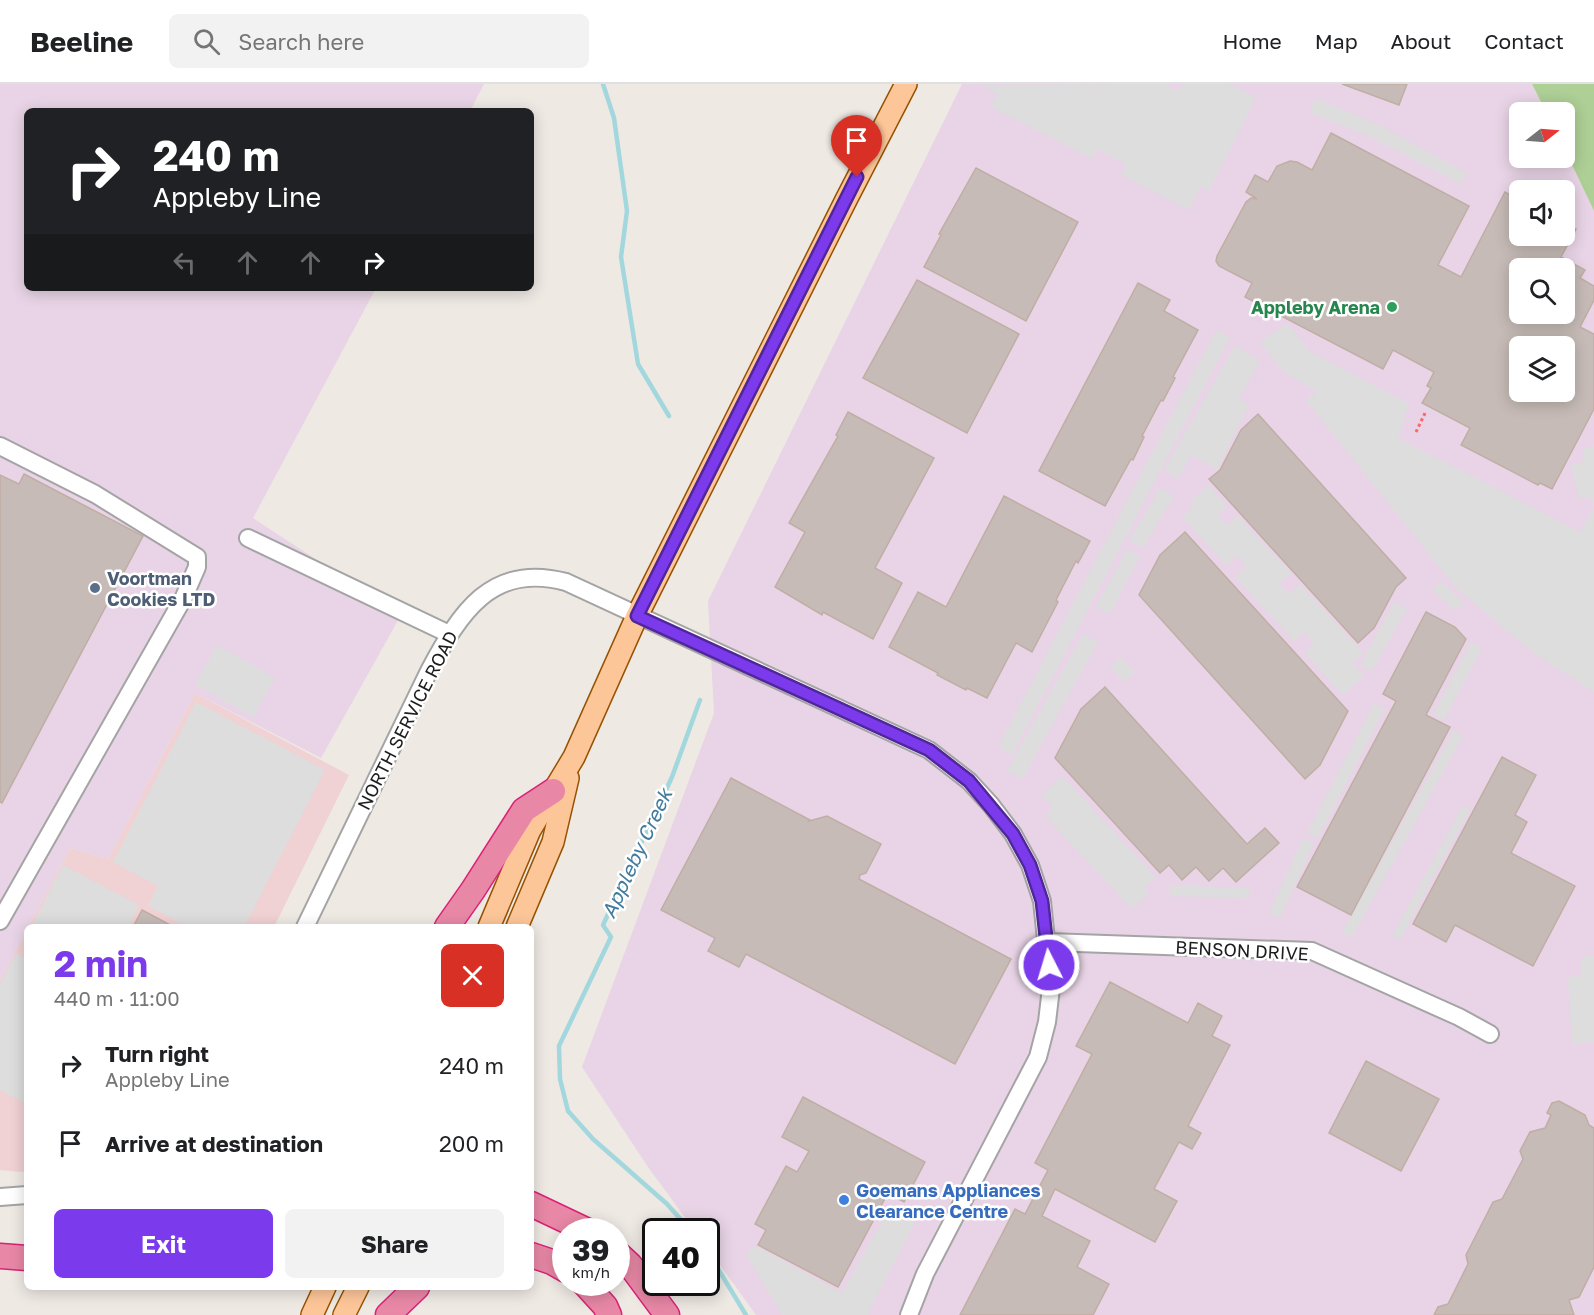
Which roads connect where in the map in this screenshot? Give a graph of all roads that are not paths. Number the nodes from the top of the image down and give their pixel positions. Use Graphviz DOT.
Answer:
graph roads {
  1 [pos="906,84"];
  2 [pos="0,446"];
  3 [pos="248,538"];
  4 [pos="637,616"];
  5 [pos="449,634"];
  6 [pos="574,757"];
  7 [pos="553,791"];
  8 [pos="0,921"];
  9 [pos="306,924"];
  10 [pos="449,924"];
  11 [pos="490,924"];
  12 [pos="517,924"];
  13 [pos="1048,942"];
  14 [pos="1490,1034"];
  15 [pos="24,1195"];
  16 [pos="0,1197"];
  17 [pos="534,1205"];
  18 [pos="560,1218"];
  19 [pos="0,1256"];
  20 [pos="534,1256"];
  21 [pos="24,1258"];
  22 [pos="552,1262"];
  23 [pos="630,1265"];
  24 [pos="323,1290"];
  25 [pos="356,1290"];
  26 [pos="414,1290"];
  27 [pos="596,1296"];
  28 [pos="312,1315"];
  29 [pos="344,1315"];
  30 [pos="388,1315"];
  31 [pos="609,1315"];
  32 [pos="667,1315"];
  33 [pos="909,1315"];
  1 -- 4 [label="main road"];
  2 -- 8 [label="street"];
  3 -- 5 [label="street"];
  4 -- 5 [label="street, NORTH SERVICE ROAD"];
  4 -- 6 [label="main road"];
  4 -- 13 [label="street, NORTH SERVICE ROAD"];
  5 -- 9 [label="street, NORTH SERVICE ROAD"];
  6 -- 7 [label="main road"];
  6 -- 12 [label="main road"];
  7 -- 10 [label="highway"];
  7 -- 11 [label="main road"];
  13 -- 14 [label="street, BENSON DRIVE"];
  13 -- 33 [label="street, NORTH SERVICE ROAD"];
  15 -- 16 [label="street"];
  17 -- 18 [label="highway"];
  19 -- 21 [label="highway"];
  20 -- 22 [label="highway"];
  23 -- 32 [label="highway"];
  24 -- 28 [label="main road"];
  25 -- 29 [label="main road"];
  26 -- 30 [label="highway"];
  27 -- 31 [label="highway"];
}
